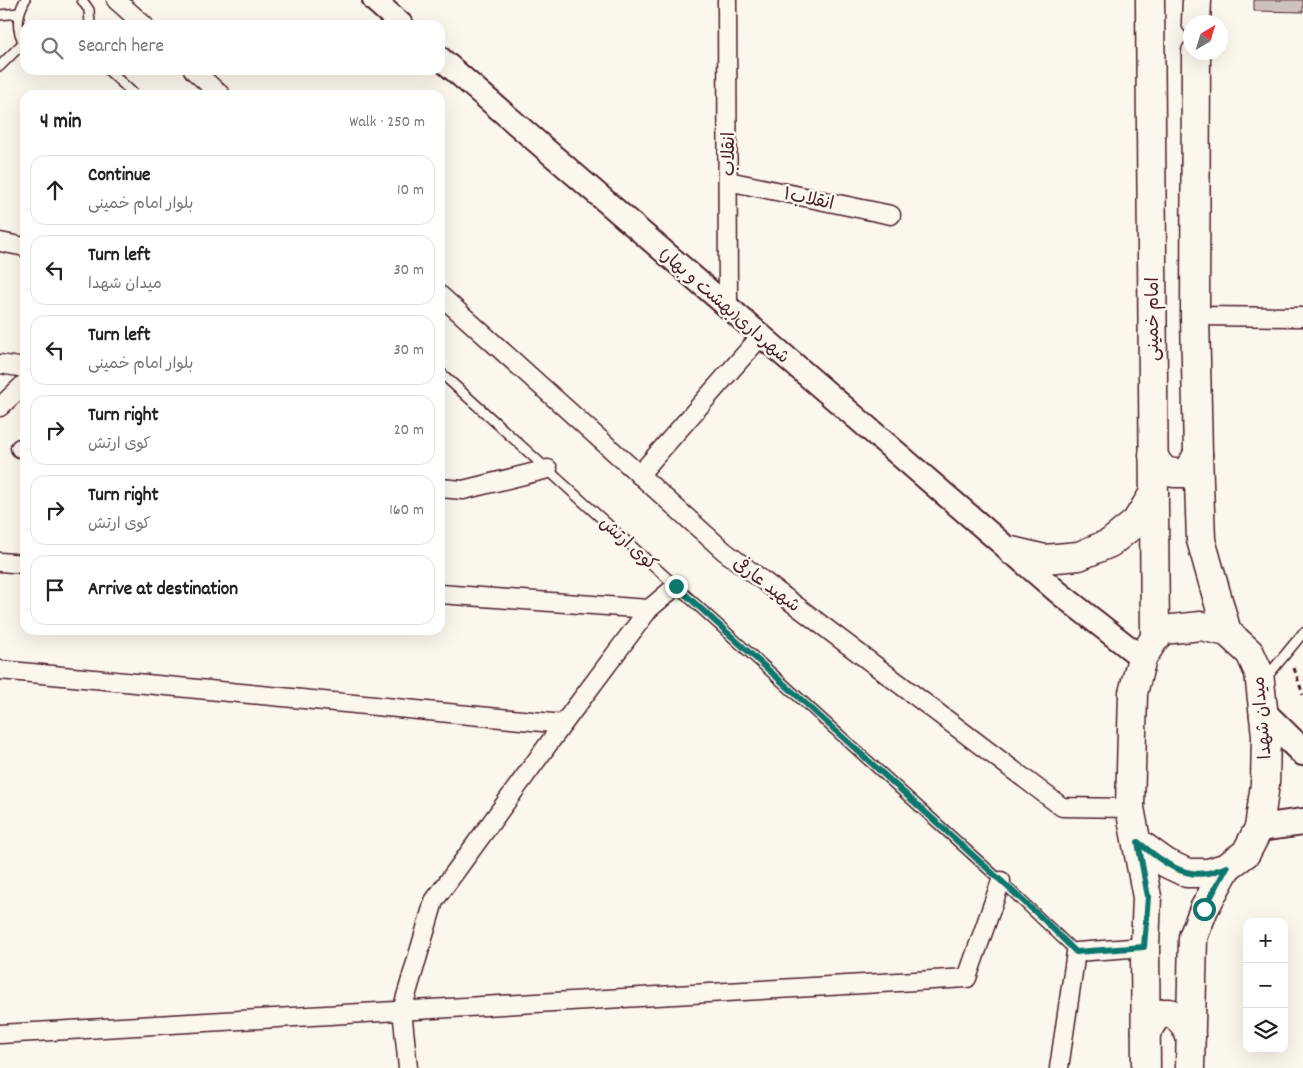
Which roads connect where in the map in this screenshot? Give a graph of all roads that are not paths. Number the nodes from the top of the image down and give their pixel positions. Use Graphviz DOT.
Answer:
graph roads {
  1 [pos="25,0"];
  2 [pos="82,0"];
  3 [pos="116,0"];
  4 [pos="374,0"];
  5 [pos="728,0"];
  6 [pos="1150,0"];
  7 [pos="1196,0"];
  8 [pos="18,13"];
  9 [pos="0,15"];
  10 [pos="1196,15"];
  11 [pos="90,20"];
  12 [pos="138,20"];
  13 [pos="396,20"];
  14 [pos="20,35"];
  15 [pos="20,47"];
  16 [pos="1196,60"];
  17 [pos="445,62"];
  18 [pos="0,66"];
  19 [pos="113,75"];
  20 [pos="198,75"];
  21 [pos="130,90"];
  22 [pos="215,90"];
  23 [pos="728,181"];
  24 [pos="891,215"];
  25 [pos="0,242"];
  26 [pos="20,246"];
  27 [pos="445,299"];
  28 [pos="728,308"];
  29 [pos="1195,316"];
  30 [pos="1303,317"];
  31 [pos="761,336"];
  32 [pos="0,364"];
  33 [pos="20,367"];
  34 [pos="445,377"];
  35 [pos="20,387"];
  36 [pos="0,407"];
  37 [pos="1198,454"];
  38 [pos="1153,455"];
  39 [pos="548,470"];
  40 [pos="639,475"];
  41 [pos="445,488"];
  42 [pos="1154,494"];
  43 [pos="1012,551"];
  44 [pos="0,562"];
  45 [pos="20,564"];
  46 [pos="676,586"];
  47 [pos="445,594"];
  48 [pos="649,609"];
  49 [pos="1227,632"];
  50 [pos="1303,633"];
  51 [pos="1148,648"];
  52 [pos="0,670"];
  53 [pos="1260,685"];
  54 [pos="1263,714"];
  55 [pos="563,724"];
  56 [pos="1303,752"];
  57 [pos="1130,808"];
  58 [pos="1303,822"];
  59 [pos="1259,828"];
  60 [pos="1138,842"];
  61 [pos="1227,867"];
  62 [pos="1001,881"];
  63 [pos="1144,947"];
  64 [pos="1076,952"];
  65 [pos="402,1010"];
  66 [pos="1146,1032"];
  67 [pos="0,1034"];
  68 [pos="1191,1037"];
  69 [pos="408,1068"];
  70 [pos="1059,1068"];
  71 [pos="1146,1068"];
  72 [pos="1190,1068"];
  1 -- 8 [label="lane"];
  2 -- 11 [label="lane"];
  3 -- 12 [label="street"];
  4 -- 13 [label="street"];
  5 -- 23 [label="street, انقلاب"];
  6 -- 38 [label="main road, امام خمینی"];
  7 -- 10 [label="main road"];
  8 -- 9 [label="lane"];
  8 -- 14 [label="lane"];
  15 -- 18 [label="lane"];
  16 -- 29 [label="main road"];
  17 -- 28 [label="street, شهرداری(بهشت و بهار)"];
  19 -- 21 [label="lane"];
  20 -- 22 [label="street"];
  23 -- 24 [label="street, انقلاب۱"];
  23 -- 28 [label="street, انقلاب"];
  25 -- 26 [label="street"];
  27 -- 40 [label="street, شهید عارفی"];
  28 -- 31 [label="street, شهرداری(بهشت و بهار)"];
  29 -- 30 [label="street"];
  29 -- 37 [label="main road"];
  31 -- 40 [label="street"];
  31 -- 43 [label="street, شهرداری(بهشت و بهار)"];
  32 -- 33 [label="street"];
  34 -- 39 [label="lane, کوی ارتش"];
  35 -- 36 [label="street"];
  37 -- 38 [label="main road"];
  37 -- 49 [label="main road"];
  38 -- 42 [label="main road, امام خمینی"];
  39 -- 41 [label="street"];
  39 -- 46 [label="lane, کوی ارتش"];
  40 -- 57 [label="street, شهید عارفی"];
  42 -- 43 [label="main road"];
  42 -- 51 [label="main road, امام خمینی"];
  43 -- 51 [label="street, شهرداری(بهشت و بهار)"];
  44 -- 45 [label="street"];
  46 -- 48 [label="street"];
  46 -- 62 [label="lane, کوی ارتش"];
  47 -- 48 [label="street"];
  48 -- 55 [label="street"];
  49 -- 51 [label="main road, میدان شهدا"];
  49 -- 53 [label="main road, میدان شهدا"];
  50 -- 53 [label="lane"];
  51 -- 57 [label="main road"];
  52 -- 55 [label="street"];
  53 -- 54 [label="main road, میدان شهدا"];
  54 -- 56 [label="main road"];
  54 -- 59 [label="main road, میدان شهدا"];
  55 -- 65 [label="street"];
  57 -- 60 [label="main road"];
  58 -- 59 [label="main road"];
  59 -- 61 [label="main road, میدان شهدا"];
  60 -- 61 [label="main road, میدان شهدا"];
  60 -- 63 [label="main road"];
  61 -- 68 [label="main road"];
  62 -- 64 [label="lane, کوی ارتش"];
  62 -- 65 [label="street"];
  63 -- 64 [label="street"];
  63 -- 66 [label="main road"];
  64 -- 70 [label="street"];
  65 -- 67 [label="street"];
  65 -- 69 [label="street"];
  66 -- 68 [label="main road"];
  66 -- 71 [label="main road"];
  68 -- 72 [label="main road"];
}
